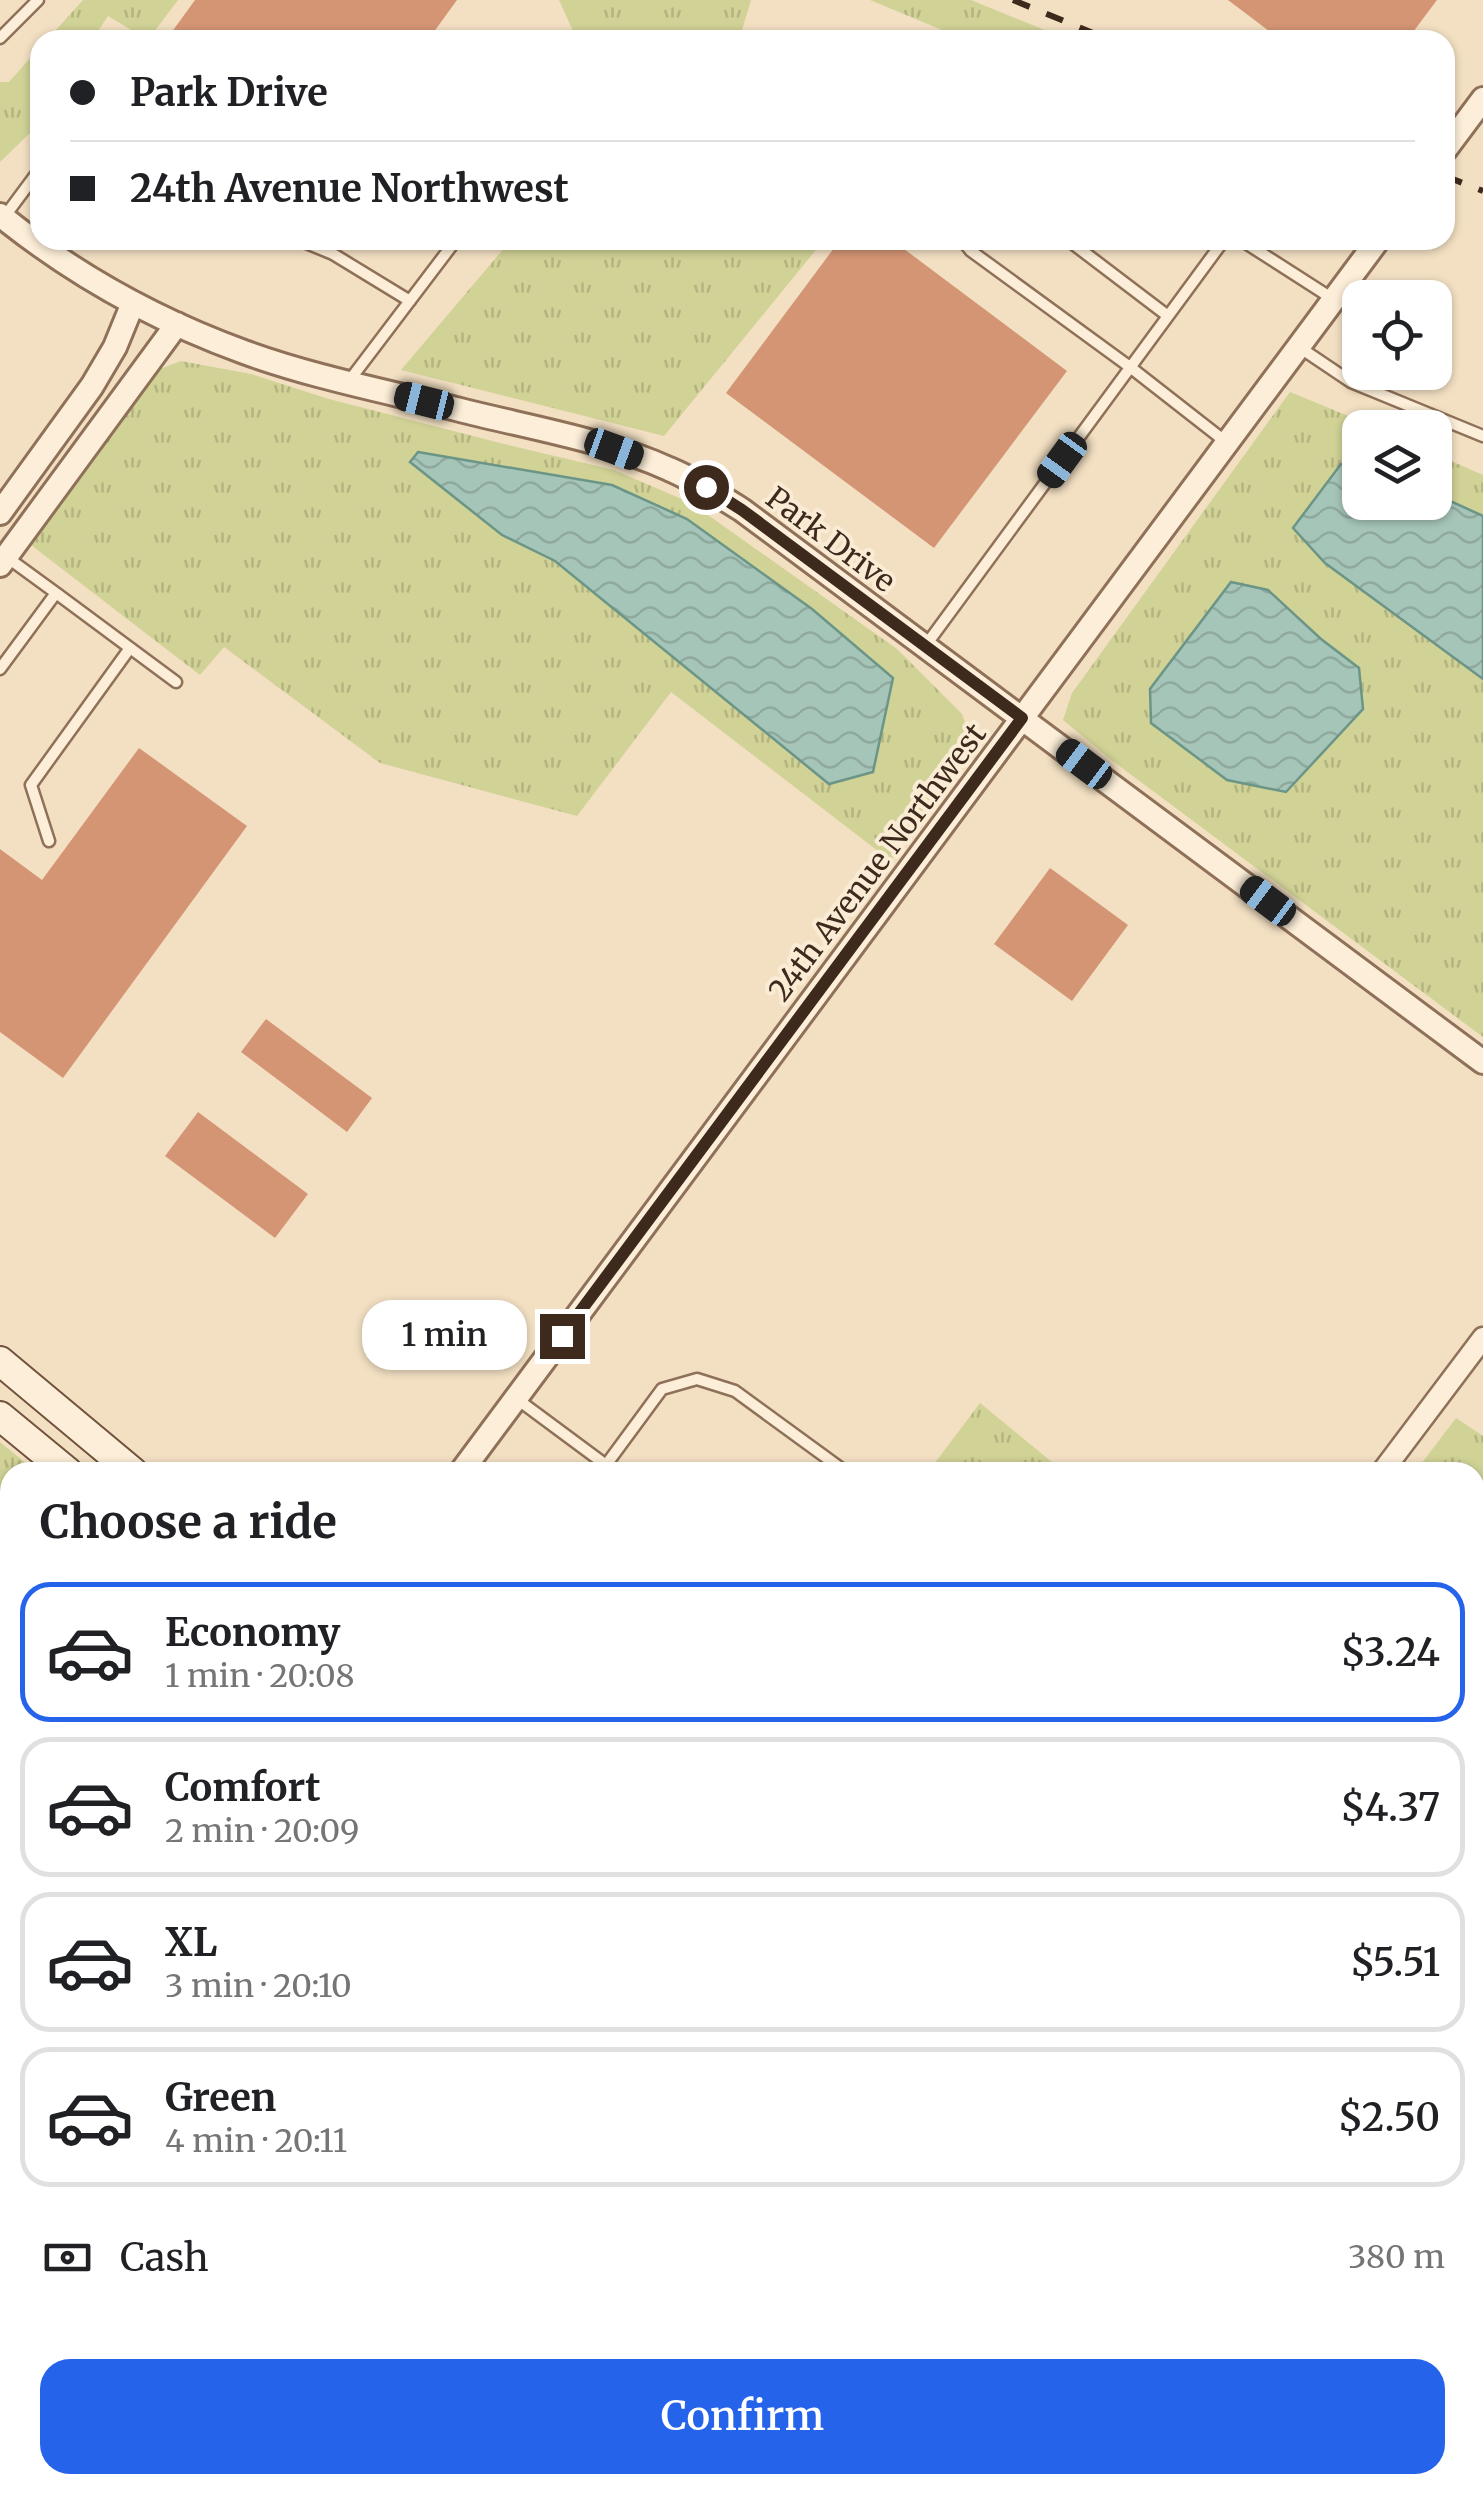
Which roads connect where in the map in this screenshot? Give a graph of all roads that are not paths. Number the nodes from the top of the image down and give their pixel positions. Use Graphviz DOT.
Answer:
graph roads {
  1 [pos="38,0"];
  2 [pos="0,38"];
  3 [pos="1483,99"];
  4 [pos="1455,137"];
  5 [pos="30,181"];
  6 [pos="2,216"];
  7 [pos="30,237"];
  8 [pos="47,250"];
  9 [pos="323,250"];
  10 [pos="448,250"];
  11 [pos="970,250"];
  12 [pos="1081,250"];
  13 [pos="1217,250"];
  14 [pos="1256,250"];
  15 [pos="1370,250"];
  16 [pos="1333,300"];
  17 [pos="410,301"];
  18 [pos="133,303"];
  19 [pos="1168,316"];
  20 [pos="176,324"];
  21 [pos="1298,346"];
  22 [pos="1130,367"];
  23 [pos="349,382"];
  24 [pos="1483,436"];
  25 [pos="1227,442"];
  26 [pos="0,512"];
  27 [pos="3,561"];
  28 [pos="56,593"];
  29 [pos="926,646"];
  30 [pos="130,648"];
  31 [pos="0,669"];
  32 [pos="176,682"];
  33 [pos="1022,718"];
  34 [pos="48,841"];
  35 [pos="1483,1062"];
  36 [pos="1483,1338"];
  37 [pos="0,1361"];
  38 [pos="516,1398"];
  39 [pos="0,1416"];
  40 [pos="56,1462"];
  41 [pos="122,1462"];
  42 [pos="468,1462"];
  43 [pos="595,1462"];
  44 [pos="609,1462"];
  45 [pos="832,1462"];
  46 [pos="1390,1462"];
  1 -- 2 [label="lane"];
  3 -- 4 [label="street"];
  5 -- 6 [label="lane"];
  6 -- 7 [label="street, Park Drive"];
  8 -- 18 [label="street, Park Drive"];
  9 -- 17 [label="lane"];
  10 -- 17 [label="lane"];
  11 -- 22 [label="lane"];
  12 -- 19 [label="lane"];
  13 -- 19 [label="lane"];
  14 -- 16 [label="lane"];
  15 -- 16 [label="street, 24th Avenue Northwest"];
  16 -- 21 [label="street, 24th Avenue Northwest"];
  17 -- 23 [label="lane"];
  18 -- 20 [label="street, Park Drive"];
  18 -- 26 [label="street"];
  19 -- 22 [label="lane"];
  20 -- 23 [label="street, Park Drive"];
  20 -- 27 [label="street"];
  21 -- 24 [label="lane"];
  21 -- 25 [label="street, 24th Avenue Northwest"];
  22 -- 25 [label="lane"];
  22 -- 29 [label="lane"];
  23 -- 29 [label="street, Park Drive"];
  25 -- 33 [label="street, 24th Avenue Northwest"];
  27 -- 28 [label="lane"];
  28 -- 30 [label="lane"];
  28 -- 31 [label="lane"];
  29 -- 33 [label="street, Park Drive"];
  30 -- 32 [label="lane"];
  30 -- 34 [label="lane"];
  33 -- 35 [label="street, Park Drive"];
  33 -- 38 [label="street, 24th Avenue Northwest"];
  36 -- 46 [label="street"];
  37 -- 41 [label="main road"];
  38 -- 42 [label="street, 24th Avenue Northwest"];
  38 -- 43 [label="lane"];
  39 -- 40 [label="main road"];
  44 -- 45 [label="lane"];
}
